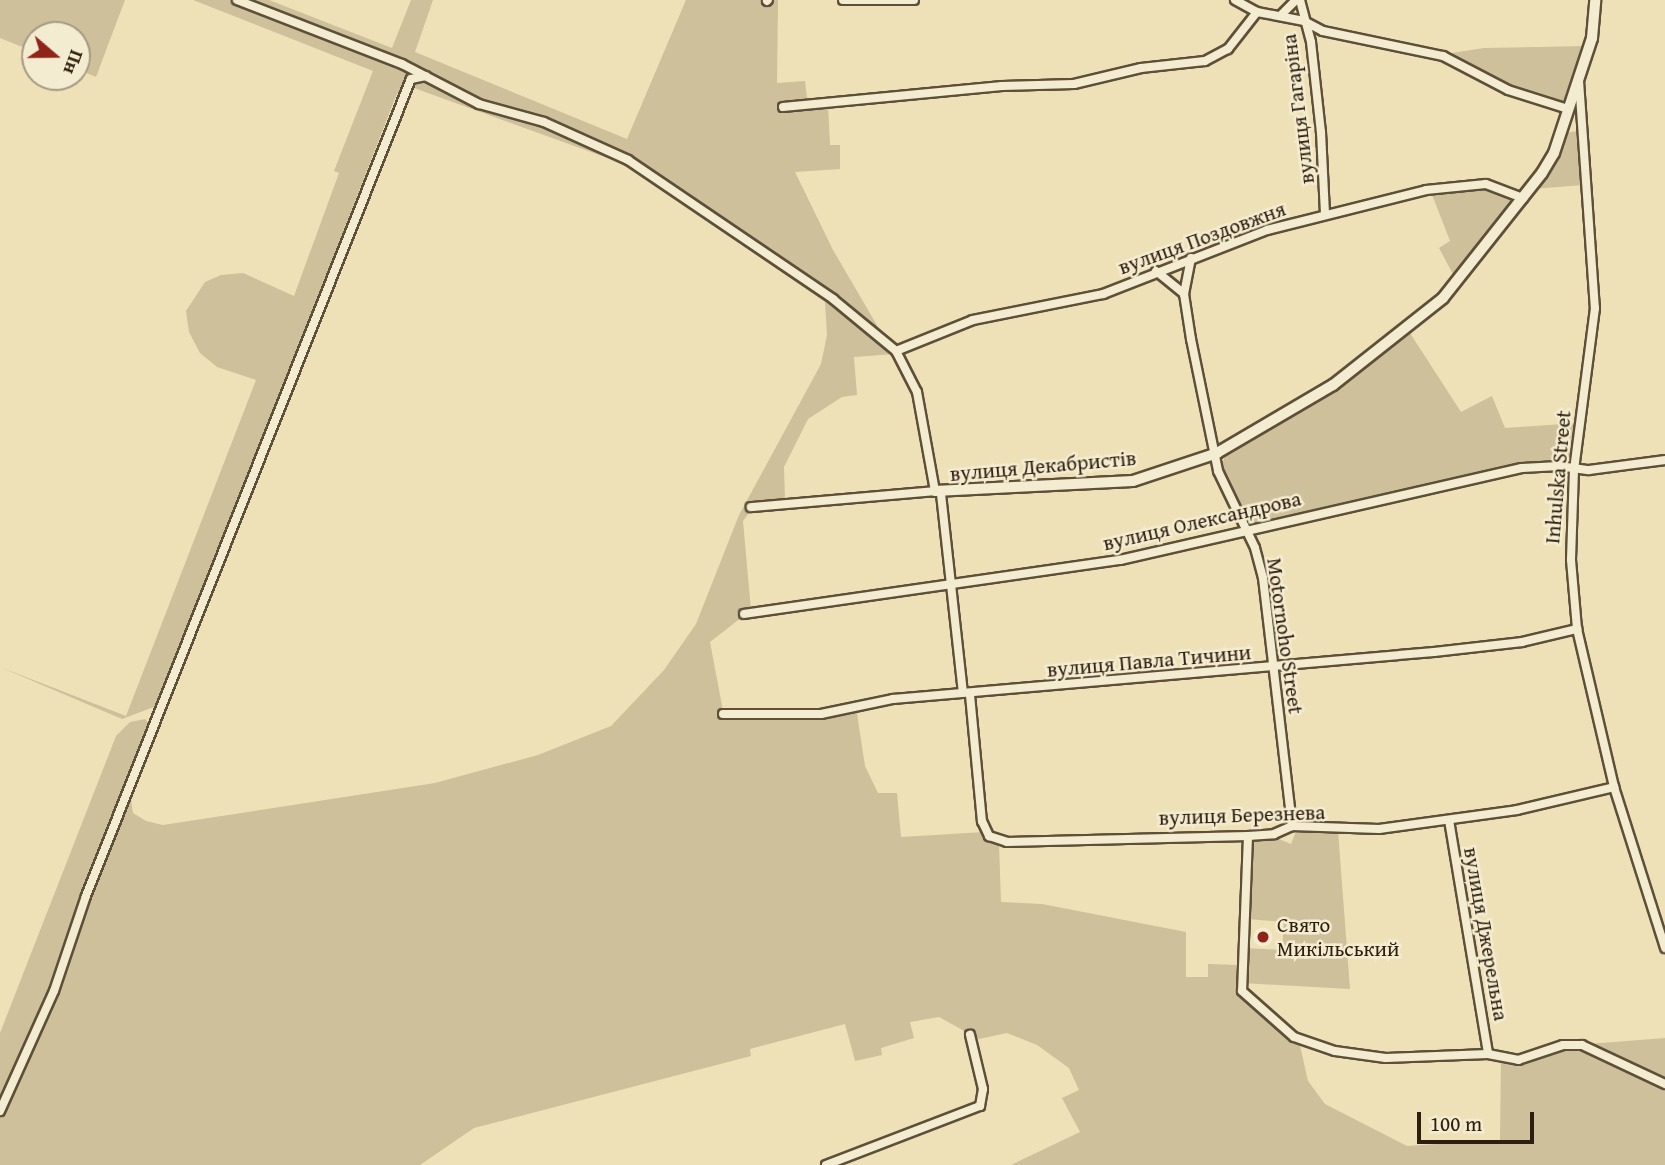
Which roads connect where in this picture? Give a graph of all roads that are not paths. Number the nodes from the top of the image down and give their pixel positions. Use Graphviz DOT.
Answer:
graph roads {
  1 [pos="237,0"];
  2 [pos="844,0"];
  3 [pos="914,0"];
  4 [pos="1236,0"];
  5 [pos="1298,0"];
  6 [pos="1595,0"];
  7 [pos="1257,12"];
  8 [pos="1281,15"];
  9 [pos="1304,21"];
  10 [pos="412,74"];
  11 [pos="1579,75"];
  12 [pos="783,107"];
  13 [pos="1568,109"];
  14 [pos="1523,198"];
  15 [pos="1325,215"];
  16 [pos="1191,258"];
  17 [pos="1156,271"];
  18 [pos="1184,295"];
  19 [pos="896,351"];
  20 [pos="1217,453"];
  21 [pos="1665,460"];
  22 [pos="1574,469"];
  23 [pos="938,493"];
  24 [pos="751,507"];
  25 [pos="1247,531"];
  26 [pos="951,587"];
  27 [pos="744,614"];
  28 [pos="1577,629"];
  29 [pos="1272,667"];
  30 [pos="967,694"];
  31 [pos="723,714"];
  32 [pos="1614,787"];
  33 [pos="1449,820"];
  34 [pos="1293,826"];
  35 [pos="1248,836"];
  36 [pos="1665,948"];
  37 [pos="970,1035"];
  38 [pos="1488,1054"];
  39 [pos="1665,1084"];
  40 [pos="0,1111"];
  41 [pos="825,1165"];
  1 -- 10 [label="street"];
  2 -- 3 [label="street"];
  4 -- 7 [label="street"];
  5 -- 8 [label="street"];
  5 -- 9 [label="street, вулиця Гагаріна"];
  6 -- 11 [label="street, Inhulska Street"];
  7 -- 8 [label="street"];
  7 -- 12 [label="street"];
  8 -- 9 [label="street"];
  9 -- 13 [label="street"];
  9 -- 15 [label="street, вулиця Гагаріна"];
  10 -- 19 [label="street"];
  10 -- 40 [label="street"];
  11 -- 13 [label="street, вулиця Декабристів"];
  11 -- 22 [label="street, Inhulska Street"];
  13 -- 14 [label="street, вулиця Декабристів"];
  14 -- 15 [label="street, вулиця Поздовжня"];
  14 -- 20 [label="street, вулиця Декабристів"];
  15 -- 16 [label="street, вулиця Поздовжня"];
  16 -- 17 [label="street, вулиця Поздовжня"];
  16 -- 18 [label="street, Motornoho Street"];
  17 -- 18 [label="street"];
  17 -- 19 [label="street, вулиця Поздовжня"];
  18 -- 20 [label="street, Motornoho Street"];
  19 -- 23 [label="street"];
  20 -- 23 [label="street, вулиця Декабристів"];
  20 -- 25 [label="street, Motornoho Street"];
  21 -- 22 [label="street, вулиця Олександрова"];
  22 -- 25 [label="street, вулиця Олександрова"];
  22 -- 28 [label="street, Inhulska Street"];
  23 -- 24 [label="street, вулиця Декабристів"];
  23 -- 26 [label="street"];
  25 -- 26 [label="street, вулиця Олександрова"];
  25 -- 29 [label="street, Motornoho Street"];
  26 -- 27 [label="street, вулиця Олександрова"];
  26 -- 30 [label="street"];
  28 -- 29 [label="street, вулиця Павла Тичини"];
  28 -- 32 [label="street, Inhulska Street"];
  29 -- 30 [label="street, вулиця Павла Тичини"];
  29 -- 34 [label="street, Motornoho Street"];
  30 -- 31 [label="street, вулиця Павла Тичини"];
  30 -- 35 [label="street, вулиця Березнева"];
  32 -- 33 [label="street, вулиця Березнева"];
  32 -- 36 [label="street, Inhulska Street"];
  33 -- 34 [label="street, вулиця Березнева"];
  33 -- 38 [label="street, вулиця Джерельна"];
  34 -- 35 [label="street, вулиця Березнева"];
  35 -- 38 [label="street, вулиця Джерельна"];
  37 -- 41 [label="street"];
  38 -- 39 [label="street, вулиця Джерельна"];
}
